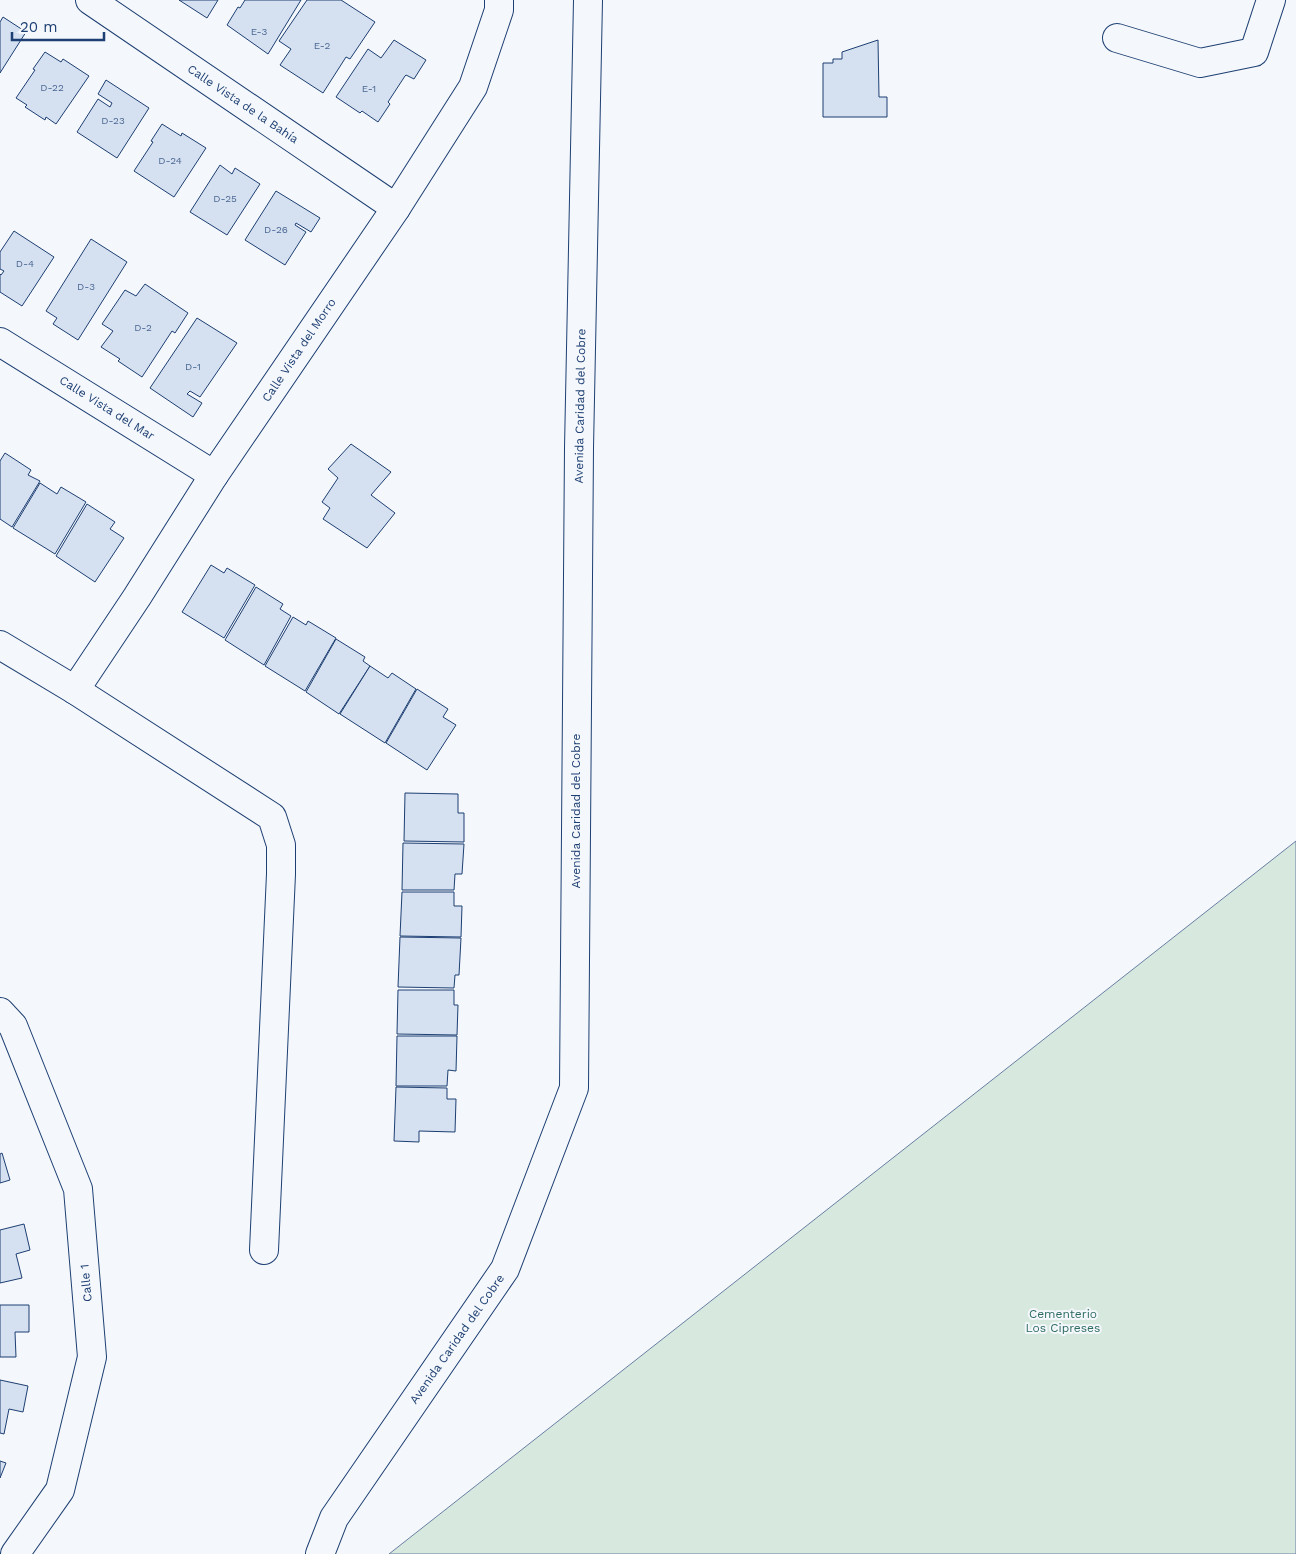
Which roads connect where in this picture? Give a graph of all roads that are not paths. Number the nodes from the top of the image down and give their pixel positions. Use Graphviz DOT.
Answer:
graph roads {
  1 [pos="90,0"];
  2 [pos="499,0"];
  3 [pos="588,0"];
  4 [pos="1271,0"];
  5 [pos="1117,38"];
  6 [pos="396,208"];
  7 [pos="0,342"];
  8 [pos="214,474"];
  9 [pos="0,645"];
  10 [pos="75,690"];
  11 [pos="0,1012"];
  12 [pos="264,1250"];
  13 [pos="15,1554"];
  14 [pos="320,1554"];
  1 -- 6 [label="street, Calle Vista de la Bahía"];
  2 -- 6 [label="street, Calle Vista del Morro"];
  3 -- 14 [label="street, Avenida Caridad del Cobre"];
  4 -- 5 [label="street"];
  6 -- 8 [label="street, Calle Vista del Morro"];
  7 -- 8 [label="street, Calle Vista del Mar"];
  8 -- 10 [label="street, Calle Vista del Morro"];
  9 -- 10 [label="street"];
  10 -- 12 [label="street"];
  11 -- 13 [label="street, Calle 1"];
}
